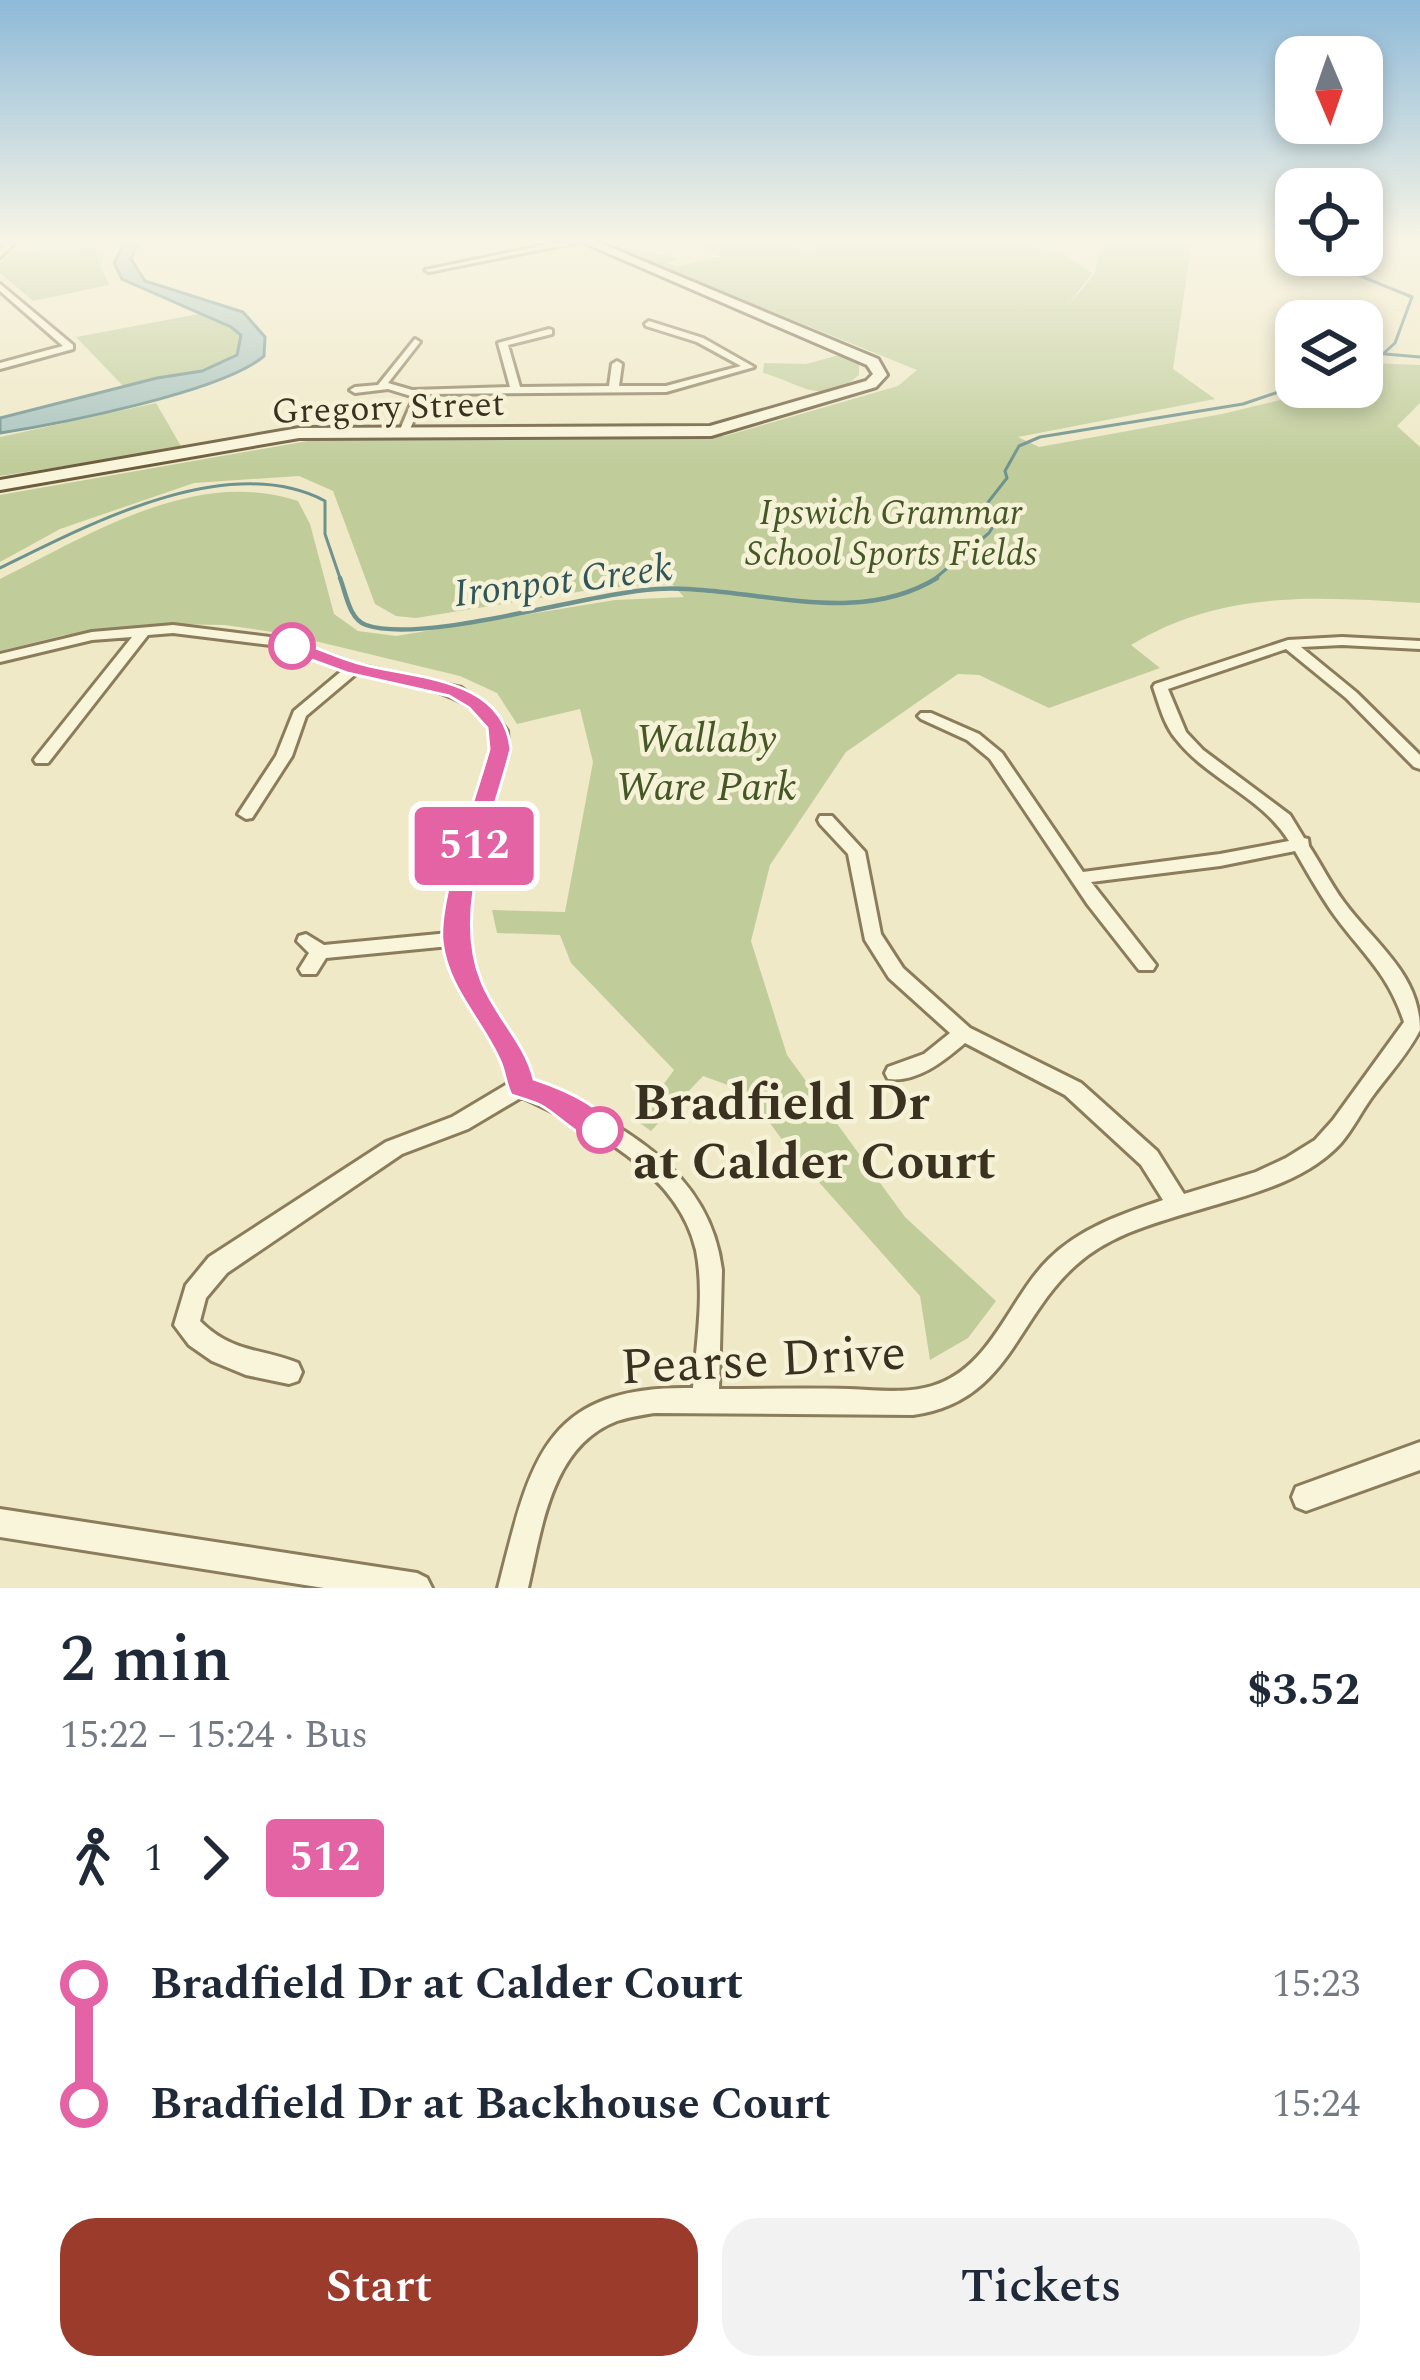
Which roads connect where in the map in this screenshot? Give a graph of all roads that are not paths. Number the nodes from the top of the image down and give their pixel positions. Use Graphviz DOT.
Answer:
graph roads {
  1 [pos="33,315"];
  2 [pos="758,315"];
  3 [pos="649,324"];
  4 [pos="549,332"];
  5 [pos="415,342"];
  6 [pos="617,364"];
  7 [pos="0,366"];
  8 [pos="384,388"];
  9 [pos="515,388"];
  10 [pos="356,390"];
  11 [pos="614,390"];
  12 [pos="416,391"];
  13 [pos="404,432"];
  14 [pos="0,485"];
  15 [pos="144,631"];
  16 [pos="1288,644"];
  17 [pos="1420,645"];
  18 [pos="0,658"];
  19 [pos="354,668"];
  20 [pos="926,716"];
  21 [pos="42,760"];
  22 [pos="1420,764"];
  23 [pos="247,814"];
  24 [pos="826,820"];
  25 [pos="1302,843"];
  26 [pos="1081,878"];
  27 [pos="455,939"];
  28 [pos="312,954"];
  29 [pos="1146,964"];
  30 [pos="1417,1023"];
  31 [pos="963,1034"];
  32 [pos="895,1073"];
  33 [pos="521,1087"];
  34 [pos="1179,1206"];
  35 [pos="290,1372"];
  36 [pos="706,1401"];
  37 [pos="1420,1456"];
  38 [pos="1306,1497"];
  39 [pos="0,1523"];
  40 [pos="417,1588"];
  41 [pos="513,1588"];
  1 -- 7 [label="street"];
  2 -- 13 [label="main road, Gregory Street"];
  3 -- 11 [label="street"];
  4 -- 9 [label="street"];
  5 -- 8 [label="street"];
  6 -- 11 [label="street"];
  8 -- 10 [label="street"];
  8 -- 12 [label="street"];
  9 -- 11 [label="street"];
  9 -- 12 [label="street"];
  12 -- 13 [label="street"];
  13 -- 14 [label="main road, Gregory Street"];
  15 -- 18 [label="street"];
  15 -- 19 [label="street"];
  15 -- 21 [label="street"];
  16 -- 17 [label="street"];
  16 -- 22 [label="street"];
  16 -- 25 [label="street, Pearse Drive"];
  19 -- 23 [label="street"];
  19 -- 27 [label="street"];
  20 -- 26 [label="street"];
  24 -- 31 [label="street"];
  25 -- 26 [label="street"];
  25 -- 30 [label="street, Pearse Drive"];
  26 -- 29 [label="street"];
  27 -- 28 [label="street"];
  27 -- 33 [label="street"];
  30 -- 34 [label="street, Pearse Drive"];
  31 -- 32 [label="street"];
  31 -- 34 [label="street"];
  33 -- 35 [label="street"];
  33 -- 36 [label="street"];
  34 -- 36 [label="street, Pearse Drive"];
  36 -- 41 [label="street, Pearse Drive"];
  37 -- 38 [label="street"];
  39 -- 40 [label="street"];
}
